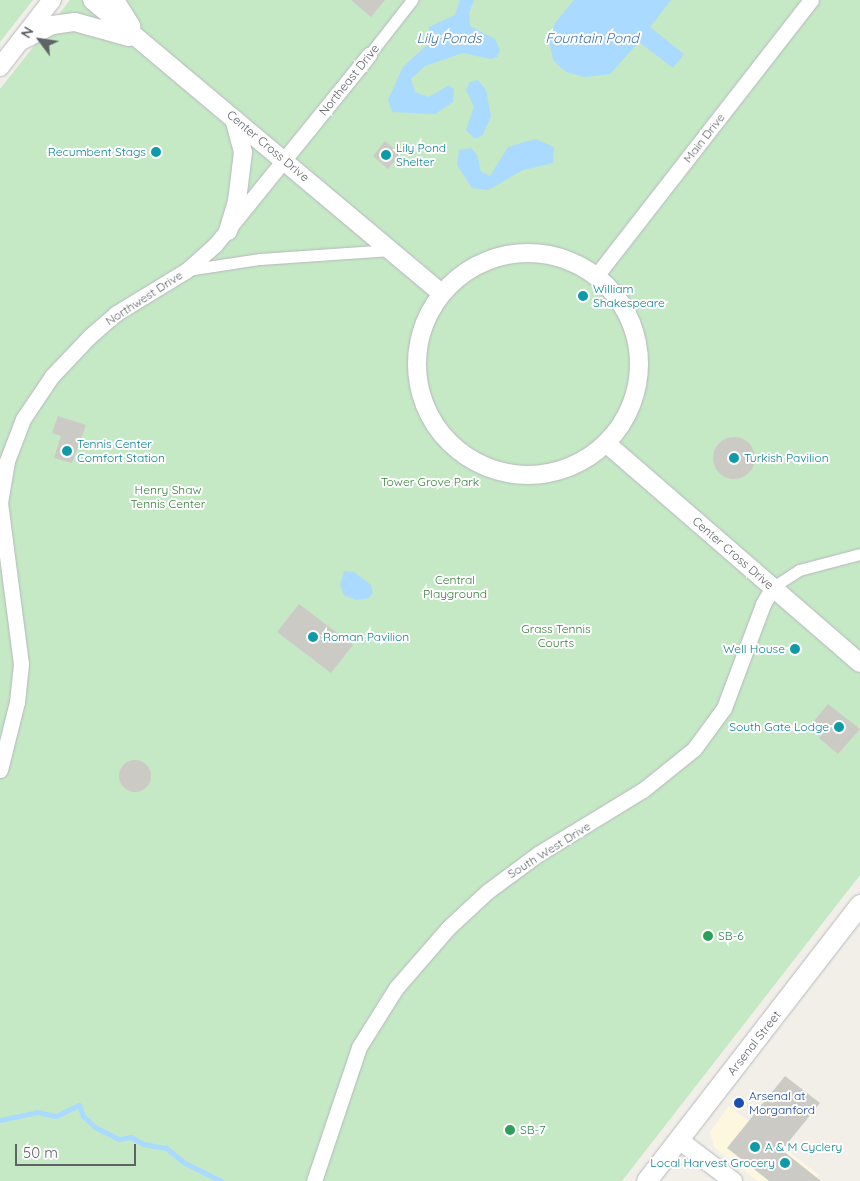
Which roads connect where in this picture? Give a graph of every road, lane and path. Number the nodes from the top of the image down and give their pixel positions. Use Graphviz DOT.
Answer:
graph roads {
  1 [pos="52,0"];
  2 [pos="92,0"];
  3 [pos="115,0"];
  4 [pos="412,0"];
  5 [pos="812,0"];
  6 [pos="19,42"];
  7 [pos="143,43"];
  8 [pos="369,55"];
  9 [pos="0,66"];
  10 [pos="234,118"];
  11 [pos="285,160"];
  12 [pos="228,230"];
  13 [pos="391,250"];
  14 [pos="187,270"];
  15 [pos="596,276"];
  16 [pos="442,294"];
  17 [pos="606,443"];
  18 [pos="860,554"];
  19 [pos="773,587"];
  20 [pos="860,662"];
  21 [pos="0,770"];
  22 [pos="860,906"];
  23 [pos="679,1140"];
  24 [pos="314,1181"];
  25 [pos="647,1181"];
  26 [pos="733,1181"];
  1 -- 6 [label="street"];
  2 -- 7 [label="street, Center Cross Drive"];
  3 -- 7 [label="street"];
  4 -- 8 [label="street, Northeast Drive"];
  5 -- 15 [label="street, Main Drive"];
  6 -- 7 [label="street"];
  6 -- 9 [label="street"];
  7 -- 10 [label="street, Center Cross Drive"];
  8 -- 11 [label="street, Northeast Drive"];
  10 -- 11 [label="street, Center Cross Drive"];
  10 -- 12 [label="street"];
  11 -- 12 [label="street, Northwest Drive"];
  11 -- 13 [label="street, Center Cross Drive"];
  12 -- 14 [label="street, Northwest Drive"];
  13 -- 14 [label="street, Northwest Drive"];
  13 -- 16 [label="street, Center Cross Drive"];
  14 -- 21 [label="street, Northwest Drive"];
  15 -- 16 [label="street"];
  15 -- 17 [label="street"];
  16 -- 17 [label="street"];
  17 -- 19 [label="street, Center Cross Drive"];
  18 -- 19 [label="street"];
  19 -- 20 [label="street, Center Cross Drive"];
  19 -- 24 [label="street, South West Drive"];
  22 -- 23 [label="main road, Arsenal Street"];
  23 -- 25 [label="main road, Arsenal Street"];
  23 -- 26 [label="street"];
}
